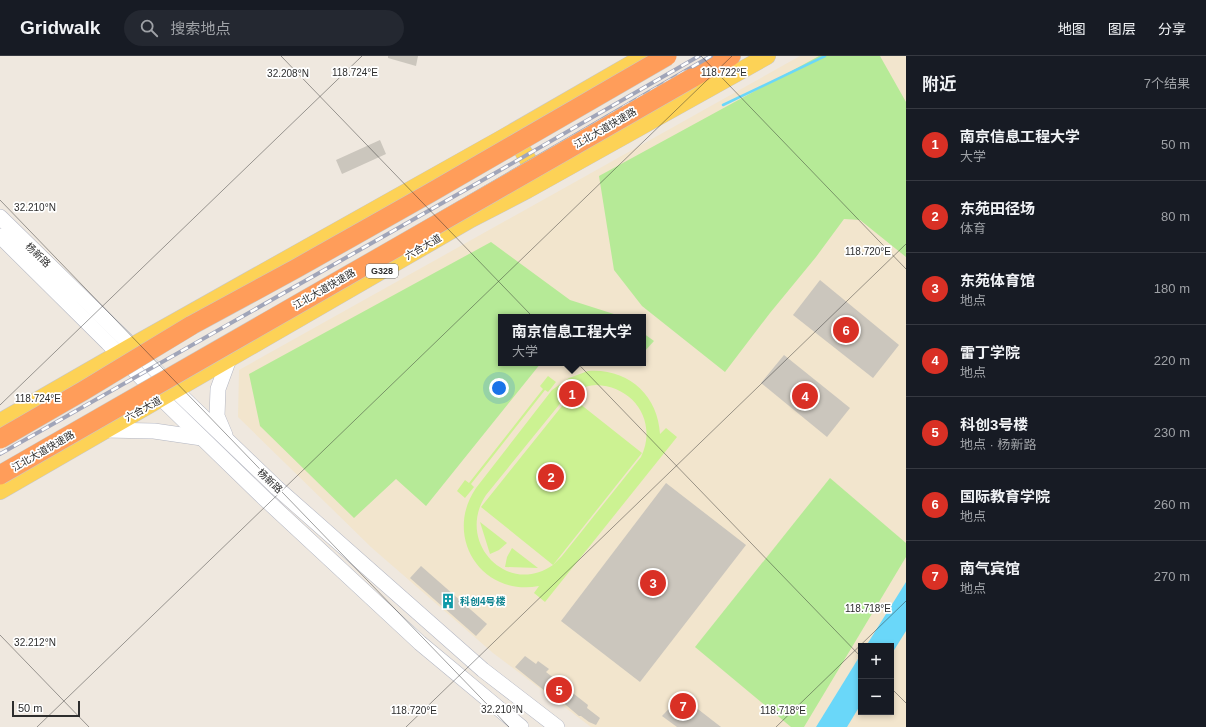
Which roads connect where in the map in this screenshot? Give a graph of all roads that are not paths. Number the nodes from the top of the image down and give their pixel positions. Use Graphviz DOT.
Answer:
graph roads {
  1 [pos="645,56"];
  2 [pos="667,56"];
  3 [pos="731,56"];
  4 [pos="767,56"];
  5 [pos="523,127"];
  6 [pos="552,176"];
  7 [pos="0,217"];
  8 [pos="0,236"];
  9 [pos="126,350"];
  10 [pos="229,359"];
  11 [pos="168,394"];
  12 [pos="0,422"];
  13 [pos="105,430"];
  14 [pos="0,438"];
  15 [pos="202,438"];
  16 [pos="228,441"];
  17 [pos="0,475"];
  18 [pos="0,491"];
  19 [pos="521,727"];
  20 [pos="557,727"];
  1 -- 5 [label="main road"];
  2 -- 14 [label="highway, bridge"];
  3 -- 17 [label="highway, 江北大道快速路 / G328, bridge"];
  4 -- 6 [label="main road, 六合大道 / G328"];
  5 -- 6 [label="main road"];
  5 -- 9 [label="main road"];
  6 -- 10 [label="main road, 六合大道 / G328"];
  7 -- 9 [label="main road, 杨新路"];
  8 -- 9 [label="main road, 杨新路"];
  9 -- 11 [label="main road, 杨新路"];
  9 -- 12 [label="main road"];
  10 -- 11 [label="main road, 六合大道 / G328"];
  10 -- 16 [label="main road"];
  11 -- 13 [label="main road, 六合大道 / G328"];
  11 -- 15 [label="main road, 杨新路"];
  11 -- 16 [label="main road, 杨新路"];
  13 -- 15 [label="main road"];
  13 -- 18 [label="main road, 六合大道 / G328"];
  15 -- 19 [label="main road, 杨新路"];
  16 -- 20 [label="main road, 杨新路"];
}
